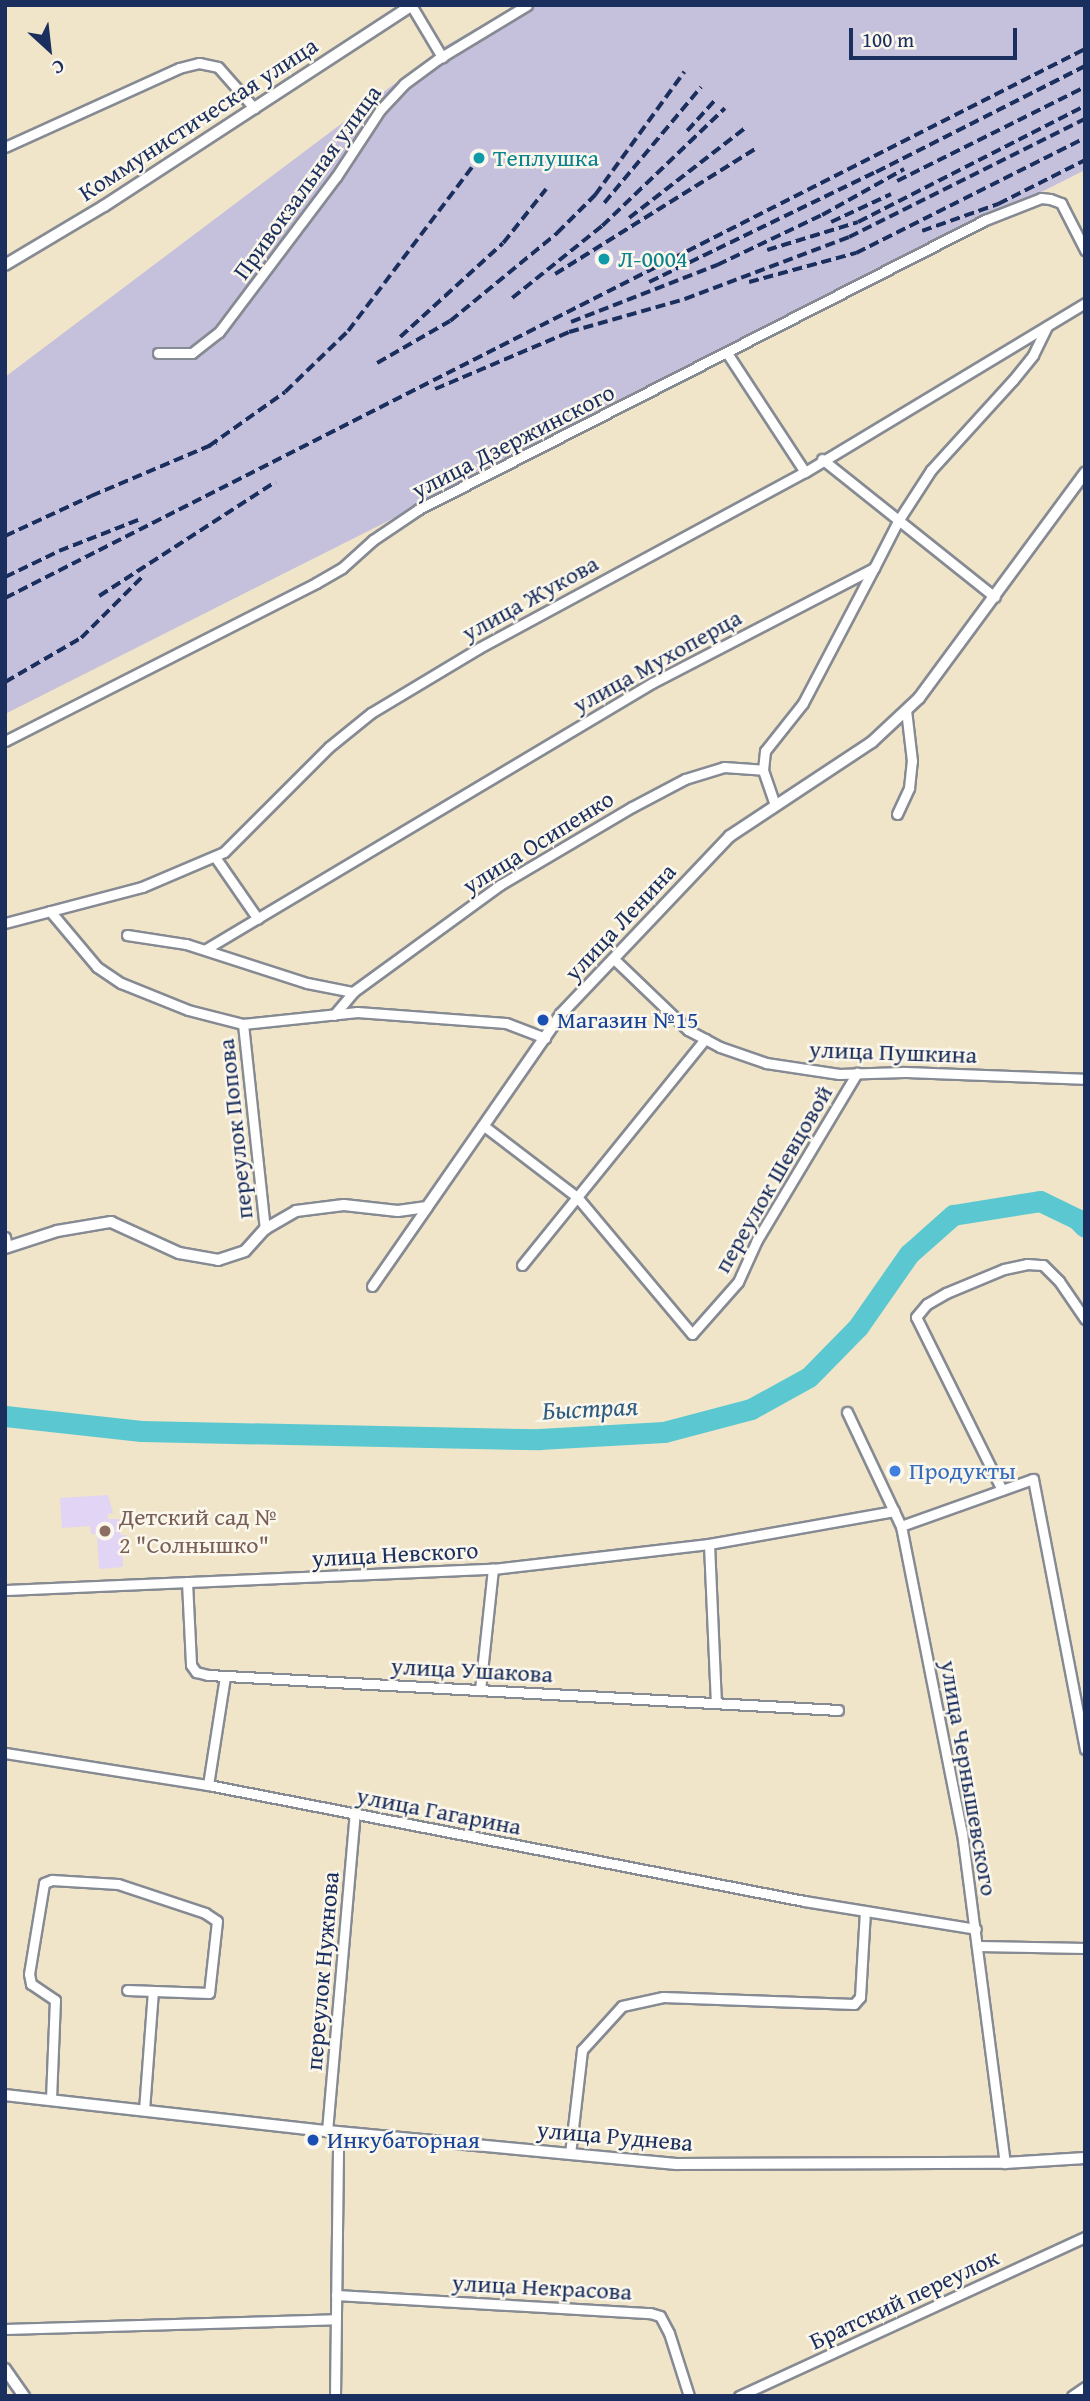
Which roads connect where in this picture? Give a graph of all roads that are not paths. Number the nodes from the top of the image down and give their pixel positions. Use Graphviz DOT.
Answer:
graph roads {
  1 [pos="411,5"];
  2 [pos="527,5"];
  3 [pos="442,57"];
  4 [pos="254,108"];
  5 [pos="5,147"];
  6 [pos="1085,250"];
  7 [pos="5,265"];
  8 [pos="1085,303"];
  9 [pos="1047,326"];
  10 [pos="158,353"];
  11 [pos="727,353"];
  12 [pos="822,458"];
  13 [pos="805,471"];
  14 [pos="1085,474"];
  15 [pos="898,521"];
  16 [pos="874,568"];
  17 [pos="995,597"];
  18 [pos="906,710"];
  19 [pos="5,741"];
  20 [pos="762,770"];
  21 [pos="775,805"];
  22 [pos="897,814"];
  23 [pos="215,857"];
  24 [pos="50,911"];
  25 [pos="258,919"];
  26 [pos="5,923"];
  27 [pos="127,935"];
  28 [pos="206,949"];
  29 [pos="615,960"];
  30 [pos="353,992"];
  31 [pos="334,1015"];
  32 [pos="243,1024"];
  33 [pos="545,1038"];
  34 [pos="705,1039"];
  35 [pos="857,1073"];
  36 [pos="1085,1079"];
  37 [pos="484,1126"];
  38 [pos="577,1197"];
  39 [pos="428,1207"];
  40 [pos="265,1229"];
  41 [pos="6,1244"];
  42 [pos="522,1265"];
  43 [pos="372,1286"];
  44 [pos="1085,1319"];
  45 [pos="847,1412"];
  46 [pos="1002,1490"];
  47 [pos="894,1511"];
  48 [pos="901,1525"];
  49 [pos="709,1544"];
  50 [pos="493,1569"];
  51 [pos="187,1582"];
  52 [pos="5,1590"];
  53 [pos="225,1676"];
  54 [pos="480,1690"];
  55 [pos="716,1703"];
  56 [pos="838,1710"];
  57 [pos="1085,1749"];
  58 [pos="5,1753"];
  59 [pos="208,1786"];
  60 [pos="355,1814"];
  61 [pos="865,1911"];
  62 [pos="976,1929"];
  63 [pos="979,1946"];
  64 [pos="1085,1948"];
  65 [pos="127,1990"];
  66 [pos="153,1991"];
  67 [pos="5,2095"];
  68 [pos="51,2099"];
  69 [pos="144,2110"];
  70 [pos="333,2132"];
  71 [pos="569,2154"];
  72 [pos="1085,2158"];
  73 [pos="1005,2163"];
  74 [pos="1085,2237"];
  75 [pos="336,2295"];
  76 [pos="336,2319"];
  77 [pos="5,2329"];
  78 [pos="5,2369"];
  79 [pos="1085,2387"];
  80 [pos="24,2396"];
  81 [pos="335,2396"];
  82 [pos="688,2396"];
  83 [pos="739,2396"];
  84 [pos="1072,2396"];
  1 -- 3 [label="street"];
  1 -- 4 [label="street, Коммунистическая улица"];
  2 -- 3 [label="street, Привокзальная улица"];
  3 -- 10 [label="street, Привокзальная улица"];
  4 -- 5 [label="street"];
  4 -- 7 [label="street, Коммунистическая улица"];
  6 -- 11 [label="street, улица Дзержинского"];
  8 -- 9 [label="street, улица Жукова"];
  9 -- 12 [label="street, улица Жукова"];
  9 -- 15 [label="street"];
  11 -- 13 [label="street"];
  11 -- 19 [label="street, улица Дзержинского"];
  12 -- 13 [label="street, улица Жукова"];
  12 -- 15 [label="street"];
  13 -- 23 [label="street, улица Жукова"];
  14 -- 17 [label="street, улица Ленина"];
  15 -- 16 [label="street"];
  15 -- 17 [label="street"];
  16 -- 20 [label="street"];
  16 -- 25 [label="street, улица Мухоперца"];
  17 -- 18 [label="street, улица Ленина"];
  18 -- 21 [label="street, улица Ленина"];
  18 -- 22 [label="street"];
  20 -- 21 [label="street"];
  20 -- 30 [label="street, улица Осипенко"];
  21 -- 29 [label="street, улица Ленина"];
  23 -- 24 [label="street, улица Жукова"];
  23 -- 25 [label="street"];
  24 -- 26 [label="street, улица Жукова"];
  24 -- 32 [label="street"];
  25 -- 28 [label="street, улица Мухоперца"];
  27 -- 28 [label="street"];
  28 -- 30 [label="street"];
  29 -- 33 [label="street, улица Ленина"];
  29 -- 34 [label="street, улица Пушкина"];
  30 -- 31 [label="street, улица Осипенко"];
  31 -- 32 [label="street"];
  31 -- 33 [label="street"];
  32 -- 40 [label="street, переулок Попова"];
  33 -- 37 [label="street, улица Ленина"];
  34 -- 35 [label="street, улица Пушкина"];
  34 -- 38 [label="street"];
  35 -- 36 [label="street, улица Пушкина"];
  35 -- 38 [label="street, переулок Шевцовой"];
  37 -- 38 [label="street"];
  37 -- 39 [label="street, улица Ленина"];
  38 -- 42 [label="street"];
  39 -- 40 [label="street"];
  39 -- 43 [label="street, улица Ленина"];
  40 -- 41 [label="street"];
  44 -- 46 [label="street"];
  45 -- 47 [label="street, улица Чернышевского"];
  46 -- 48 [label="street"];
  46 -- 57 [label="street"];
  47 -- 48 [label="street, улица Чернышевского"];
  47 -- 49 [label="street, улица Невского"];
  48 -- 62 [label="street, улица Чернышевского"];
  49 -- 50 [label="street, улица Невского"];
  49 -- 55 [label="street"];
  50 -- 51 [label="street, улица Невского"];
  50 -- 54 [label="street, улица Невского"];
  51 -- 52 [label="street, улица Невского"];
  51 -- 53 [label="street, улица Ушакова"];
  53 -- 54 [label="street, улица Ушакова"];
  53 -- 59 [label="street"];
  54 -- 55 [label="street, улица Ушакова"];
  55 -- 56 [label="street, улица Ушакова"];
  58 -- 59 [label="street, улица Гагарина"];
  59 -- 60 [label="street, улица Гагарина"];
  60 -- 61 [label="street, улица Гагарина"];
  60 -- 70 [label="street, переулок Нужнова"];
  61 -- 62 [label="street, улица Гагарина"];
  61 -- 71 [label="street"];
  62 -- 63 [label="street, улица Чернышевского"];
  63 -- 64 [label="street"];
  63 -- 73 [label="street, улица Чернышевского"];
  65 -- 66 [label="street"];
  66 -- 68 [label="street"];
  66 -- 69 [label="street"];
  67 -- 68 [label="street, улица Руднева"];
  68 -- 69 [label="street, улица Руднева"];
  69 -- 70 [label="street, улица Руднева"];
  70 -- 71 [label="street, улица Руднева"];
  70 -- 75 [label="street, переулок Нужнова"];
  71 -- 73 [label="street, улица Руднева"];
  72 -- 73 [label="street, улица Руднева"];
  74 -- 83 [label="street, Братский переулок"];
  75 -- 76 [label="street, переулок Нужнова"];
  75 -- 82 [label="street, улица Некрасова"];
  76 -- 77 [label="street"];
  76 -- 81 [label="street, переулок Нужнова"];
  78 -- 80 [label="street"];
  79 -- 84 [label="street"];
}
